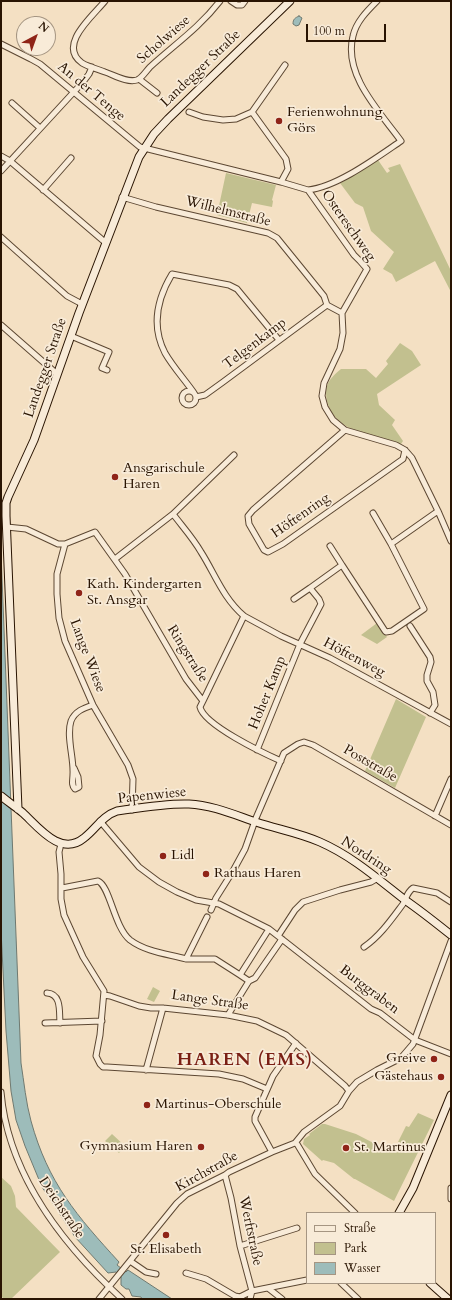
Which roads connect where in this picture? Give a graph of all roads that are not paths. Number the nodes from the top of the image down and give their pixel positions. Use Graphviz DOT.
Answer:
graph roads {
  1 [pos="105,1"];
  2 [pos="220,1"];
  3 [pos="231,1"];
  4 [pos="244,1"];
  5 [pos="290,1"];
  6 [pos="377,1"];
  7 [pos="1,44"];
  8 [pos="285,65"];
  9 [pos="92,67"];
  10 [pos="139,79"];
  11 [pos="73,91"];
  12 [pos="157,93"];
  13 [pos="12,103"];
  14 [pos="189,112"];
  15 [pos="252,112"];
  16 [pos="40,128"];
  17 [pos="144,149"];
  18 [pos="1,156"];
  19 [pos="71,158"];
  20 [pos="10,161"];
  21 [pos="1,171"];
  22 [pos="281,182"];
  23 [pos="44,190"];
  24 [pos="308,190"];
  25 [pos="122,197"];
  26 [pos="1,236"];
  27 [pos="106,243"];
  28 [pos="82,304"];
  29 [pos="327,305"];
  30 [pos="342,313"];
  31 [pos="1,325"];
  32 [pos="71,336"];
  33 [pos="279,340"];
  34 [pos="107,370"];
  35 [pos="57,374"];
  36 [pos="345,430"];
  37 [pos="405,450"];
  38 [pos="234,455"];
  39 [pos="438,511"];
  40 [pos="373,513"];
  41 [pos="172,514"];
  42 [pos="7,527"];
  43 [pos="451,541"];
  44 [pos="65,544"];
  45 [pos="391,544"];
  46 [pos="330,546"];
  47 [pos="115,559"];
  48 [pos="342,565"];
  49 [pos="310,588"];
  50 [pos="294,599"];
  51 [pos="244,616"];
  52 [pos="410,626"];
  53 [pos="300,644"];
  54 [pos="203,701"];
  55 [pos="93,705"];
  56 [pos="430,713"];
  57 [pos="451,724"];
  58 [pos="257,750"];
  59 [pos="280,761"];
  60 [pos="74,768"];
  61 [pos="451,780"];
  62 [pos="1,796"];
  63 [pos="16,807"];
  64 [pos="132,810"];
  65 [pos="435,816"];
  66 [pos="100,821"];
  67 [pos="255,822"];
  68 [pos="451,824"];
  69 [pos="61,844"];
  70 [pos="378,878"];
  71 [pos="62,888"];
  72 [pos="406,900"];
  73 [pos="451,902"];
  74 [pos="213,903"];
  75 [pos="211,910"];
  76 [pos="207,917"];
  77 [pos="269,929"];
  78 [pos="451,935"];
  79 [pos="280,938"];
  80 [pos="451,941"];
  81 [pos="364,946"];
  82 [pos="186,959"];
  83 [pos="240,974"];
  84 [pos="249,981"];
  85 [pos="47,993"];
  86 [pos="104,995"];
  87 [pos="163,1008"];
  88 [pos="228,1015"];
  89 [pos="102,1021"];
  90 [pos="45,1023"];
  91 [pos="60,1023"];
  92 [pos="415,1040"];
  93 [pos="296,1043"];
  94 [pos="451,1054"];
  95 [pos="146,1070"];
  96 [pos="267,1089"];
  97 [pos="349,1091"];
  98 [pos="1,1092"];
  99 [pos="451,1095"];
  100 [pos="295,1143"];
  101 [pos="272,1152"];
  102 [pos="225,1175"];
  103 [pos="451,1188"];
  104 [pos="451,1199"];
  105 [pos="354,1212"];
  106 [pos="400,1212"];
  107 [pos="297,1228"];
  108 [pos="240,1246"];
  109 [pos="130,1261"];
  110 [pos="186,1273"];
  111 [pos="156,1274"];
  112 [pos="306,1280"];
  113 [pos="342,1284"];
  114 [pos="431,1284"];
  115 [pos="108,1287"];
  116 [pos="268,1288"];
  117 [pos="252,1291"];
  118 [pos="99,1299"];
  119 [pos="122,1299"];
  120 [pos="250,1299"];
  121 [pos="282,1299"];
  122 [pos="358,1299"];
  123 [pos="448,1299"];
  1 -- 9 [label="street, Scholwiese"];
  2 -- 10 [label="street, Scholwiese"];
  3 -- 4 [label="street"];
  5 -- 17 [label="main road, Landegger Straße"];
  6 -- 24 [label="street"];
  7 -- 11 [label="street, An der Tenge"];
  8 -- 15 [label="street"];
  9 -- 10 [label="street, Scholwiese"];
  9 -- 11 [label="street"];
  10 -- 12 [label="street, Scholwiese"];
  11 -- 16 [label="street"];
  11 -- 17 [label="street, An der Tenge"];
  13 -- 16 [label="street"];
  14 -- 15 [label="street"];
  15 -- 22 [label="street"];
  16 -- 20 [label="street"];
  17 -- 22 [label="street, Ostereschweg"];
  17 -- 25 [label="main road, Landegger Straße"];
  18 -- 20 [label="street"];
  19 -- 23 [label="street"];
  20 -- 21 [label="street"];
  20 -- 23 [label="street"];
  22 -- 24 [label="street, Ostereschweg"];
  23 -- 27 [label="street"];
  24 -- 30 [label="street, Ostereschweg"];
  25 -- 27 [label="main road, Landegger Straße"];
  25 -- 29 [label="street, Wilhelmstraße"];
  26 -- 28 [label="street"];
  27 -- 28 [label="main road, Landegger Straße"];
  28 -- 32 [label="main road, Landegger Straße"];
  29 -- 30 [label="street"];
  29 -- 33 [label="street, Telgenkamp"];
  30 -- 36 [label="street"];
  31 -- 35 [label="street"];
  32 -- 34 [label="street"];
  32 -- 35 [label="main road, Landegger Straße"];
  33 -- 33 [label="street, Telgenkamp"];
  35 -- 42 [label="main road, Landegger Straße"];
  36 -- 37 [label="street"];
  36 -- 37 [label="street, Höftenring"];
  37 -- 39 [label="street"];
  38 -- 41 [label="street"];
  39 -- 43 [label="street"];
  39 -- 45 [label="street"];
  40 -- 45 [label="street"];
  41 -- 47 [label="street"];
  41 -- 51 [label="street"];
  42 -- 44 [label="street"];
  42 -- 63 [label="main road, Landegger Straße"];
  44 -- 47 [label="street, Ringstraße"];
  44 -- 55 [label="street, Lange Wiese"];
  45 -- 48 [label="street"];
  46 -- 48 [label="street"];
  47 -- 54 [label="street, Ringstraße"];
  48 -- 49 [label="street"];
  49 -- 50 [label="street"];
  49 -- 53 [label="street, Hoher Kamp"];
  51 -- 53 [label="street, Höftenweg"];
  51 -- 54 [label="street, Ringstraße"];
  52 -- 56 [label="street"];
  53 -- 56 [label="street, Höftenweg"];
  53 -- 58 [label="street, Hoher Kamp"];
  54 -- 58 [label="street, Ringstraße"];
  55 -- 60 [label="street, Lange Wiese"];
  55 -- 64 [label="street, Lange Wiese"];
  56 -- 57 [label="street, Höftenweg"];
  58 -- 59 [label="street, Ringstraße"];
  59 -- 65 [label="street, Poststraße"];
  59 -- 67 [label="street"];
  61 -- 65 [label="street"];
  62 -- 63 [label="main road"];
  63 -- 69 [label="main road"];
  64 -- 66 [label="main road, Papenwiese"];
  64 -- 67 [label="main road, Papenwiese"];
  65 -- 68 [label="street, Poststraße"];
  66 -- 69 [label="main road, Papenwiese"];
  66 -- 74 [label="street, Burggraben"];
  67 -- 70 [label="main road, Nordring"];
  67 -- 74 [label="street"];
  69 -- 71 [label="street"];
  70 -- 72 [label="main road, Nordring"];
  70 -- 79 [label="street"];
  71 -- 82 [label="street"];
  71 -- 86 [label="street"];
  72 -- 73 [label="street"];
  72 -- 78 [label="main road, Nordring"];
  72 -- 81 [label="street"];
  74 -- 75 [label="street"];
  74 -- 77 [label="street, Burggraben"];
  76 -- 82 [label="street"];
  77 -- 79 [label="street, Burggraben"];
  77 -- 83 [label="street"];
  79 -- 84 [label="street"];
  79 -- 92 [label="street, Burggraben"];
  80 -- 92 [label="street"];
  82 -- 83 [label="street"];
  83 -- 84 [label="street"];
  84 -- 88 [label="street"];
  85 -- 91 [label="street"];
  86 -- 87 [label="street, Lange Straße"];
  86 -- 89 [label="street"];
  87 -- 88 [label="street, Lange Straße"];
  87 -- 95 [label="street, Lange Straße"];
  88 -- 93 [label="street, Lange Straße"];
  89 -- 91 [label="street"];
  89 -- 95 [label="street"];
  90 -- 91 [label="street"];
  92 -- 94 [label="street, Burggraben"];
  92 -- 97 [label="street"];
  93 -- 96 [label="street"];
  93 -- 97 [label="street, Lange Straße"];
  95 -- 96 [label="street"];
  96 -- 101 [label="street"];
  97 -- 100 [label="street"];
  98 -- 115 [label="street, Deichstraße"];
  99 -- 106 [label="main road"];
  100 -- 101 [label="street, Kirchstraße"];
  100 -- 105 [label="street"];
  101 -- 102 [label="street, Kirchstraße"];
  102 -- 108 [label="street, Werftstraße"];
  102 -- 109 [label="street, Kirchstraße"];
  103 -- 104 [label="street"];
  107 -- 108 [label="street"];
  108 -- 117 [label="street, Werftstraße"];
  109 -- 111 [label="street"];
  109 -- 115 [label="street, Kirchstraße"];
  110 -- 117 [label="street"];
  112 -- 116 [label="street"];
  113 -- 122 [label="street"];
  114 -- 123 [label="main road"];
  115 -- 118 [label="street, Kirchstraße"];
  115 -- 119 [label="street, Deichstraße"];
  116 -- 117 [label="street"];
  116 -- 121 [label="street"];
  117 -- 120 [label="street"];
}
